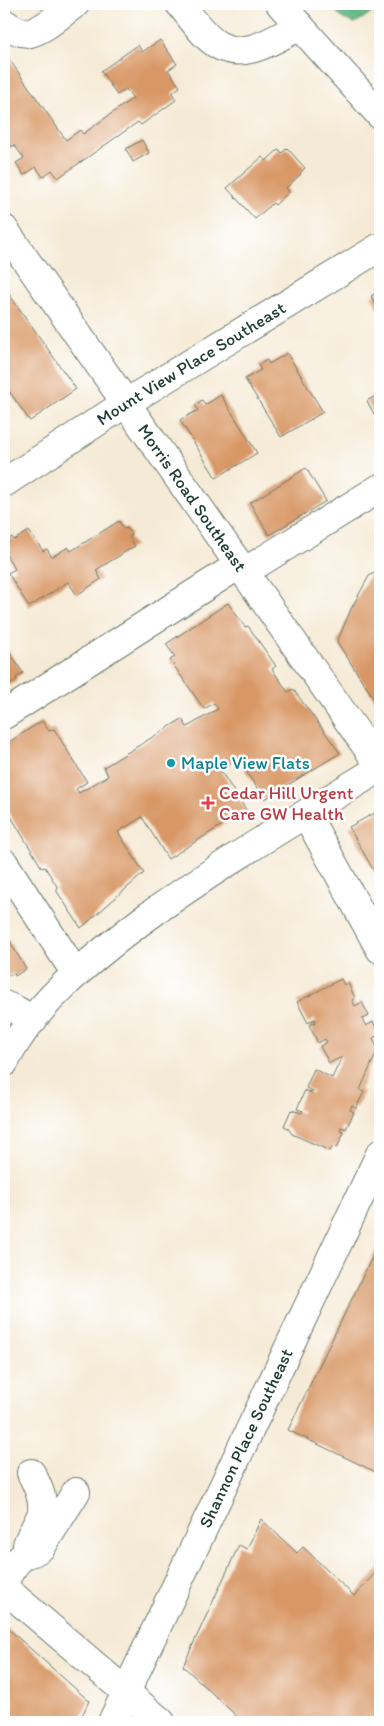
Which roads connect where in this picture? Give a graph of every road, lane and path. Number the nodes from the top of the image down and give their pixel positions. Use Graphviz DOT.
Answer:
graph roads {
  1 [pos="75,4"];
  2 [pos="180,4"];
  3 [pos="280,4"];
  4 [pos="4,23"];
  5 [pos="300,26"];
  6 [pos="380,115"];
  7 [pos="5,233"];
  8 [pos="380,247"];
  9 [pos="126,403"];
  10 [pos="4,483"];
  11 [pos="380,488"];
  12 [pos="242,569"];
  13 [pos="4,715"];
  14 [pos="380,767"];
  15 [pos="306,814"];
  16 [pos="4,863"];
  17 [pos="380,949"];
  18 [pos="76,974"];
  19 [pos="4,1005"];
  20 [pos="32,1020"];
  21 [pos="4,1064"];
  22 [pos="380,1154"];
  23 [pos="31,1473"];
  24 [pos="76,1492"];
  25 [pos="26,1554"];
  26 [pos="4,1581"];
  27 [pos="4,1588"];
  28 [pos="126,1693"];
  29 [pos="112,1722"];
  30 [pos="162,1722"];
  1 -- 4 [label="street"];
  2 -- 5 [label="street"];
  3 -- 5 [label="street"];
  5 -- 6 [label="street"];
  7 -- 9 [label="street, Morris Road Southeast"];
  8 -- 9 [label="street, Mount View Place Southeast"];
  9 -- 10 [label="street, Mount View Place Southeast"];
  9 -- 12 [label="street, Morris Road Southeast"];
  11 -- 12 [label="street"];
  12 -- 13 [label="street"];
  12 -- 14 [label="street, Morris Road Southeast"];
  14 -- 15 [label="street"];
  15 -- 17 [label="street"];
  15 -- 18 [label="street"];
  16 -- 18 [label="street"];
  18 -- 20 [label="street"];
  19 -- 20 [label="street"];
  20 -- 21 [label="street"];
  22 -- 28 [label="street, Shannon Place Southeast"];
  23 -- 25 [label="street"];
  24 -- 25 [label="street"];
  25 -- 26 [label="street"];
  27 -- 28 [label="street"];
  28 -- 29 [label="street, Shannon Place Southeast"];
  28 -- 30 [label="street"];
}
